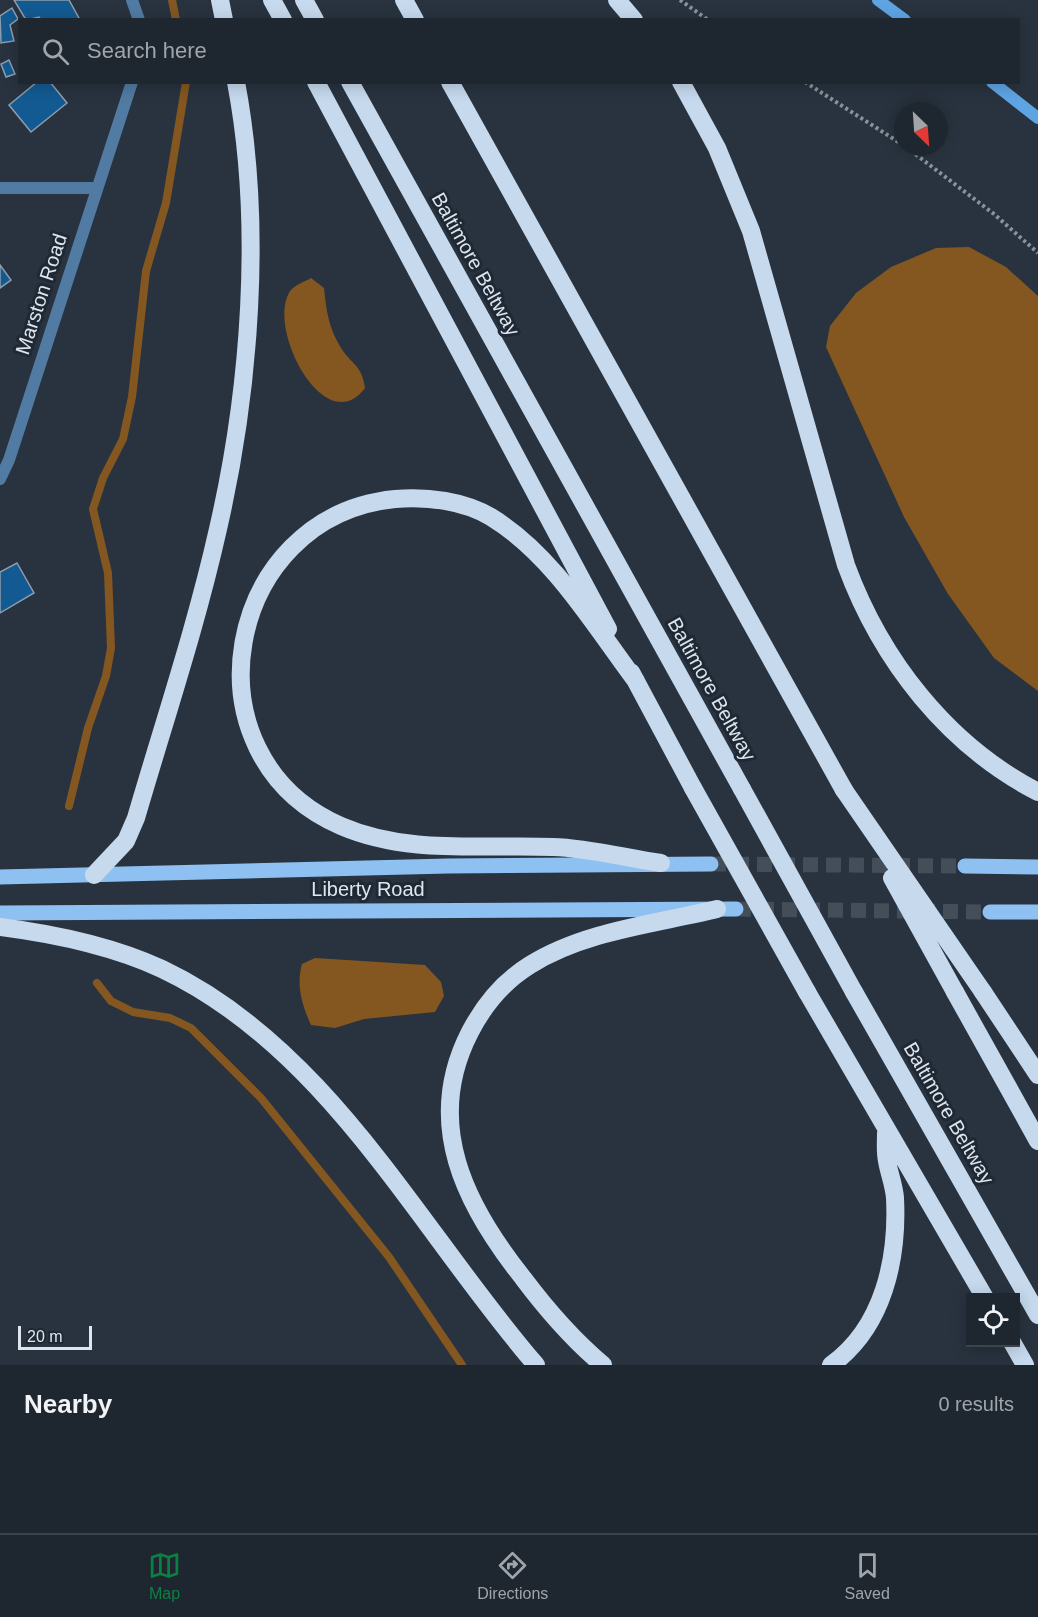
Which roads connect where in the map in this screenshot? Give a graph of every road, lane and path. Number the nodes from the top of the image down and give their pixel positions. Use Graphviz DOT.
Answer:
graph roads {
  1 [pos="132,0"];
  2 [pos="220,0"];
  3 [pos="272,0"];
  4 [pos="304,0"];
  5 [pos="404,0"];
  6 [pos="617,0"];
  7 [pos="680,0"];
  8 [pos="878,0"];
  9 [pos="138,18"];
  10 [pos="224,18"];
  11 [pos="282,18"];
  12 [pos="314,18"];
  13 [pos="414,18"];
  14 [pos="632,18"];
  15 [pos="705,18"];
  16 [pos="902,18"];
  17 [pos="131,84"];
  18 [pos="236,84"];
  19 [pos="317,84"];
  20 [pos="351,84"];
  21 [pos="451,84"];
  22 [pos="682,84"];
  23 [pos="808,84"];
  24 [pos="995,84"];
  25 [pos="1038,118"];
  26 [pos="894,140"];
  27 [pos="917,156"];
  28 [pos="0,188"];
  29 [pos="96,188"];
  30 [pos="1038,253"];
  31 [pos="0,479"];
  32 [pos="636,681"];
  33 [pos="844,790"];
  34 [pos="1038,792"];
  35 [pos="661,863"];
  36 [pos="711,864"];
  37 [pos="965,866"];
  38 [pos="1038,867"];
  39 [pos="94,875"];
  40 [pos="0,877"];
  41 [pos="717,909"];
  42 [pos="736,909"];
  43 [pos="990,912"];
  44 [pos="1038,912"];
  45 [pos="0,913"];
  46 [pos="0,927"];
  47 [pos="1038,1075"];
  48 [pos="886,1131"];
  49 [pos="1038,1141"];
  50 [pos="982,1293"];
  51 [pos="1038,1315"];
  52 [pos="1015,1347"];
  53 [pos="536,1365"];
  54 [pos="603,1365"];
  55 [pos="831,1365"];
  56 [pos="1025,1365"];
  1 -- 9 [label="street"];
  2 -- 10 [label="highway"];
  3 -- 11 [label="highway"];
  4 -- 12 [label="highway"];
  5 -- 13 [label="highway"];
  6 -- 14 [label="highway"];
  7 -- 15 [label="path"];
  8 -- 16 [label="main road"];
  17 -- 29 [label="street, Marston Road"];
  18 -- 39 [label="highway"];
  19 -- 32 [label="highway"];
  20 -- 51 [label="highway, Baltimore Beltway, bridge"];
  21 -- 33 [label="highway"];
  22 -- 34 [label="highway"];
  23 -- 26 [label="path"];
  24 -- 25 [label="main road"];
  27 -- 30 [label="path"];
  28 -- 29 [label="street"];
  29 -- 31 [label="street, Marston Road"];
  32 -- 35 [label="highway"];
  32 -- 48 [label="highway, bridge"];
  33 -- 47 [label="highway, bridge"];
  33 -- 49 [label="highway, bridge"];
  35 -- 36 [label="main road, Liberty Road"];
  35 -- 39 [label="main road, Liberty Road"];
  37 -- 38 [label="main road"];
  39 -- 40 [label="main road, Liberty Road"];
  41 -- 42 [label="main road, Liberty Road"];
  41 -- 45 [label="main road, Liberty Road"];
  41 -- 54 [label="highway"];
  43 -- 44 [label="main road"];
  46 -- 53 [label="highway"];
  48 -- 50 [label="highway"];
  48 -- 55 [label="highway"];
  52 -- 56 [label="highway"];
}
